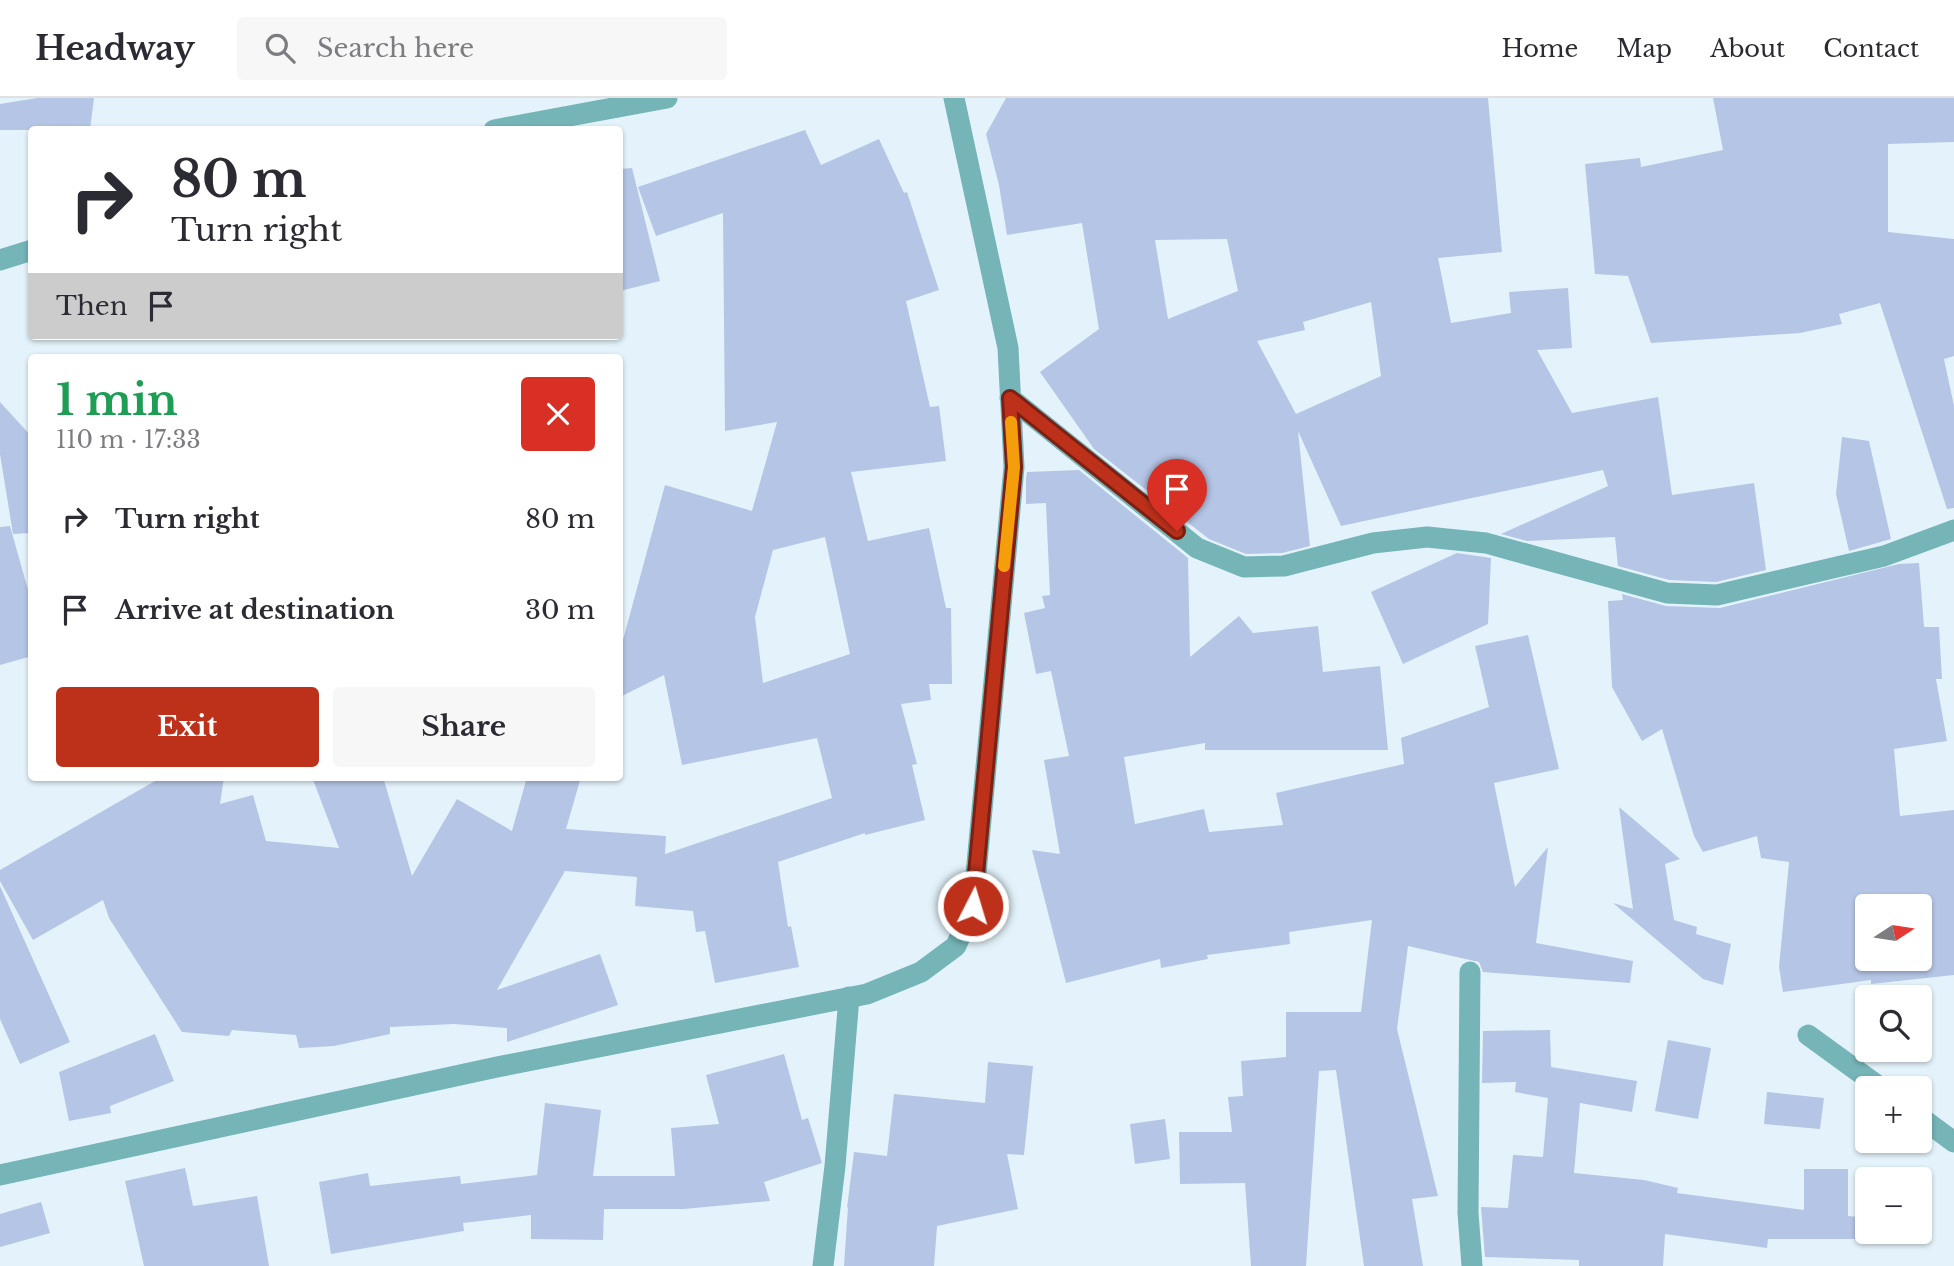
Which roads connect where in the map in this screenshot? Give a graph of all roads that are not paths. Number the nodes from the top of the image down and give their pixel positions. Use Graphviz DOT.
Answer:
graph roads {
  1 [pos="667,98"];
  2 [pos="954,98"];
  3 [pos="516,126"];
  4 [pos="28,251"];
  5 [pos="0,260"];
  6 [pos="1010,398"];
  7 [pos="1954,530"];
  8 [pos="1469,972"];
  9 [pos="849,998"];
  10 [pos="1808,1035"];
  11 [pos="1864,1076"];
  12 [pos="1932,1126"];
  13 [pos="1954,1142"];
  14 [pos="0,1175"];
  15 [pos="823,1266"];
  16 [pos="1472,1266"];
  1 -- 3 [label="street"];
  2 -- 6 [label="street"];
  4 -- 5 [label="street"];
  6 -- 7 [label="street"];
  6 -- 9 [label="street"];
  8 -- 16 [label="street"];
  9 -- 14 [label="street"];
  9 -- 15 [label="street"];
  10 -- 11 [label="street"];
  12 -- 13 [label="street"];
}
